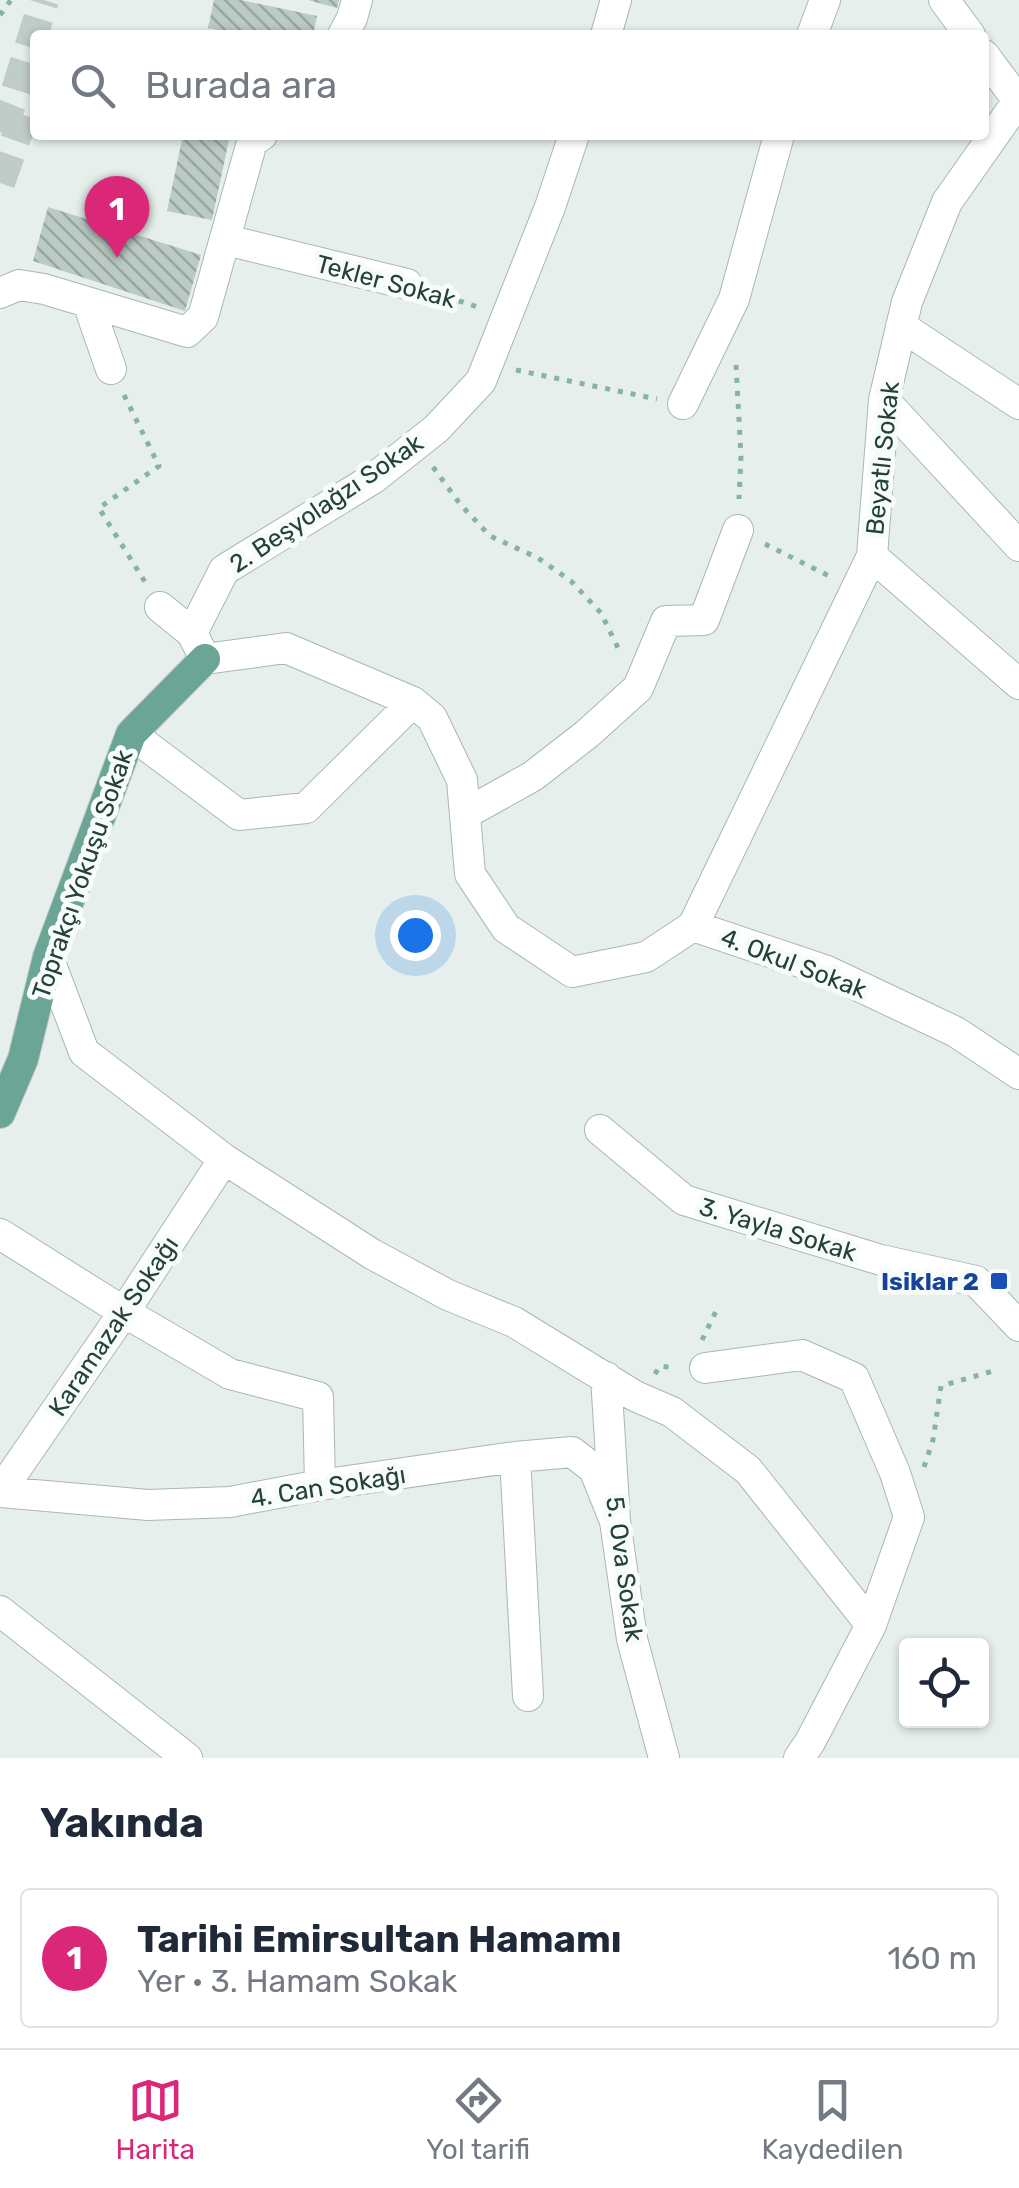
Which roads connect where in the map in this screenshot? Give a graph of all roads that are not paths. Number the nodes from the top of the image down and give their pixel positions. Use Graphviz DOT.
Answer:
graph roads {
  1 [pos="357,0"];
  2 [pos="616,0"];
  3 [pos="825,0"];
  4 [pos="944,0"];
  5 [pos="346,30"];
  6 [pos="607,30"];
  7 [pos="814,30"];
  8 [pos="966,30"];
  9 [pos="989,61"];
  10 [pos="1018,101"];
  11 [pos="255,140"];
  12 [pos="572,140"];
  13 [pos="779,140"];
  14 [pos="226,240"];
  15 [pos="407,284"];
  16 [pos="0,293"];
  17 [pos="88,303"];
  18 [pos="901,326"];
  19 [pos="111,370"];
  20 [pos="884,400"];
  21 [pos="682,404"];
  22 [pos="1019,404"];
  23 [pos="738,530"];
  24 [pos="1019,546"];
  25 [pos="872,556"];
  26 [pos="160,606"];
  27 [pos="199,646"];
  28 [pos="1019,684"];
  29 [pos="413,702"];
  30 [pos="131,734"];
  31 [pos="464,814"];
  32 [pos="693,926"];
  33 [pos="48,957"];
  34 [pos="1019,1074"];
  35 [pos="0,1113"];
  36 [pos="600,1130"];
  37 [pos="224,1160"];
  38 [pos="0,1234"];
  39 [pos="124,1312"];
  40 [pos="1019,1326"];
  41 [pos="705,1368"];
  42 [pos="606,1377"];
  43 [pos="514,1457"];
  44 [pos="320,1485"];
  45 [pos="0,1492"];
  46 [pos="616,1521"];
  47 [pos="0,1611"];
  48 [pos="870,1625"];
  49 [pos="528,1696"];
  50 [pos="187,1758"];
  51 [pos="664,1758"];
  52 [pos="799,1758"];
  1 -- 5 [label="street"];
  2 -- 6 [label="street"];
  3 -- 7 [label="street"];
  4 -- 8 [label="street"];
  9 -- 10 [label="street"];
  10 -- 18 [label="street, Beyatlı Sokak"];
  11 -- 14 [label="street"];
  12 -- 27 [label="street, 2. Beşyolağzı Sokak"];
  13 -- 21 [label="street"];
  14 -- 15 [label="street, Tekler Sokak"];
  14 -- 17 [label="street"];
  16 -- 17 [label="street"];
  17 -- 19 [label="street"];
  18 -- 20 [label="street, Beyatlı Sokak"];
  18 -- 22 [label="street"];
  20 -- 24 [label="street"];
  20 -- 25 [label="street, Beyatlı Sokak"];
  23 -- 31 [label="street"];
  25 -- 28 [label="street"];
  25 -- 32 [label="street, Beyatlı Sokak"];
  26 -- 27 [label="street"];
  27 -- 29 [label="street, 4. Okul Sokak"];
  27 -- 30 [label="main road, Toprakçı Yokuşu Sokak"];
  29 -- 30 [label="street"];
  29 -- 31 [label="street, 4. Okul Sokak"];
  30 -- 33 [label="main road, Toprakçı Yokuşu Sokak"];
  31 -- 32 [label="street, 4. Okul Sokak"];
  32 -- 34 [label="street, 4. Okul Sokak"];
  33 -- 35 [label="main road, Toprakçı Yokuşu Sokak"];
  33 -- 37 [label="street"];
  36 -- 40 [label="street, 3. Yayla Sokak"];
  37 -- 39 [label="street, Karamazak Sokağı"];
  37 -- 42 [label="street"];
  38 -- 39 [label="street"];
  39 -- 44 [label="street"];
  39 -- 45 [label="street, Karamazak Sokağı"];
  41 -- 48 [label="street"];
  42 -- 46 [label="street, 5. Ova Sokak"];
  42 -- 48 [label="street"];
  43 -- 44 [label="street, 4. Can Sokağı"];
  43 -- 46 [label="street, 4. Can Sokağı"];
  43 -- 49 [label="street"];
  44 -- 45 [label="street, 4. Can Sokağı"];
  46 -- 51 [label="street, 5. Ova Sokak"];
  47 -- 50 [label="street"];
  48 -- 52 [label="street"];
}
